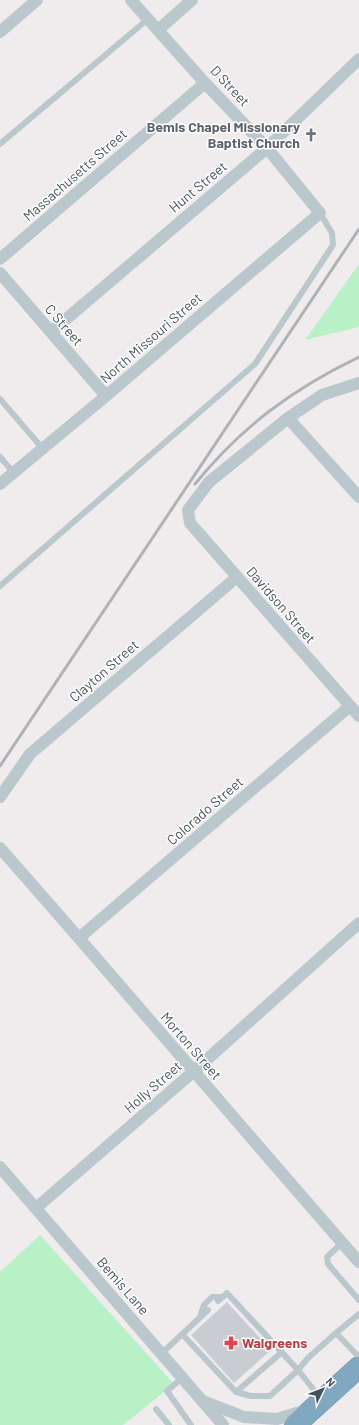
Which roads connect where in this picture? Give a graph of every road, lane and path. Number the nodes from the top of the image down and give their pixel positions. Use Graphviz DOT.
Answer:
graph roads {
  1 [pos="37,0"];
  2 [pos="131,0"];
  3 [pos="192,0"];
  4 [pos="148,19"];
  5 [pos="158,30"];
  6 [pos="0,32"];
  7 [pos="359,59"];
  8 [pos="205,83"];
  9 [pos="0,144"];
  10 [pos="267,148"];
  11 [pos="320,213"];
  12 [pos="0,259"];
  13 [pos="0,273"];
  14 [pos="51,332"];
  15 [pos="359,383"];
  16 [pos="106,396"];
  17 [pos="0,399"];
  18 [pos="288,418"];
  19 [pos="43,449"];
  20 [pos="0,457"];
  21 [pos="14,473"];
  22 [pos="0,484"];
  23 [pos="359,497"];
  24 [pos="237,577"];
  25 [pos="0,586"];
  26 [pos="350,706"];
  27 [pos="359,716"];
  28 [pos="0,797"];
  29 [pos="0,848"];
  30 [pos="359,923"];
  31 [pos="80,938"];
  32 [pos="193,1072"];
  33 [pos="0,1166"];
  34 [pos="36,1208"];
  35 [pos="342,1243"];
  36 [pos="359,1262"];
  37 [pos="359,1300"];
  38 [pos="208,1310"];
  39 [pos="359,1314"];
  40 [pos="200,1318"];
  41 [pos="336,1333"];
  42 [pos="182,1334"];
  43 [pos="282,1352"];
  44 [pos="160,1354"];
  45 [pos="359,1357"];
  46 [pos="359,1367"];
  47 [pos="298,1370"];
  48 [pos="182,1378"];
  49 [pos="236,1392"];
  50 [pos="200,1399"];
  51 [pos="318,1404"];
  52 [pos="156,1409"];
  53 [pos="169,1425"];
  54 [pos="191,1425"];
  55 [pos="223,1425"];
  56 [pos="295,1425"];
  1 -- 6 [label="street"];
  2 -- 4 [label="street, D Street"];
  3 -- 5 [label="street"];
  4 -- 5 [label="street, D Street"];
  4 -- 9 [label="lane"];
  5 -- 8 [label="street, D Street"];
  7 -- 10 [label="street, Hunt Street"];
  8 -- 10 [label="street, D Street"];
  8 -- 12 [label="street, Massachusetts Street"];
  10 -- 11 [label="street, D Street"];
  10 -- 14 [label="street, Hunt Street"];
  11 -- 16 [label="street, North Missouri Street"];
  11 -- 25 [label="lane"];
  13 -- 14 [label="street, C Street"];
  14 -- 16 [label="street, C Street"];
  15 -- 18 [label="street"];
  16 -- 19 [label="street, North Missouri Street"];
  17 -- 19 [label="lane"];
  18 -- 23 [label="street"];
  18 -- 24 [label="street, Davidson Street"];
  19 -- 21 [label="street, North Missouri Street"];
  20 -- 21 [label="lane"];
  21 -- 22 [label="street, North Missouri Street"];
  24 -- 26 [label="street, Davidson Street"];
  24 -- 28 [label="street, Clayton Street"];
  26 -- 27 [label="street, Davidson Street"];
  26 -- 31 [label="street, Colorado Street"];
  29 -- 31 [label="street, Morton Street"];
  30 -- 32 [label="street, Holly Street"];
  31 -- 32 [label="street, Morton Street"];
  32 -- 34 [label="street, Holly Street"];
  32 -- 35 [label="street, Morton Street"];
  33 -- 34 [label="street, Bemis Lane"];
  34 -- 44 [label="street, Bemis Lane"];
  35 -- 36 [label="street, Morton Street"];
  35 -- 37 [label="lane"];
  38 -- 40 [label="lane"];
  39 -- 41 [label="lane"];
  40 -- 42 [label="lane"];
  40 -- 43 [label="lane"];
  41 -- 45 [label="lane"];
  41 -- 47 [label="lane"];
  42 -- 44 [label="lane"];
  42 -- 49 [label="lane"];
  43 -- 47 [label="lane"];
  43 -- 49 [label="lane"];
  44 -- 48 [label="street, Bemis Lane"];
  46 -- 51 [label="highway"];
  47 -- 49 [label="lane"];
  47 -- 51 [label="lane"];
  48 -- 50 [label="street, Bemis Lane"];
  48 -- 54 [label="lane"];
  50 -- 51 [label="street"];
  50 -- 55 [label="street, Bemis Lane"];
  51 -- 56 [label="highway"];
  52 -- 53 [label="lane"];
}
